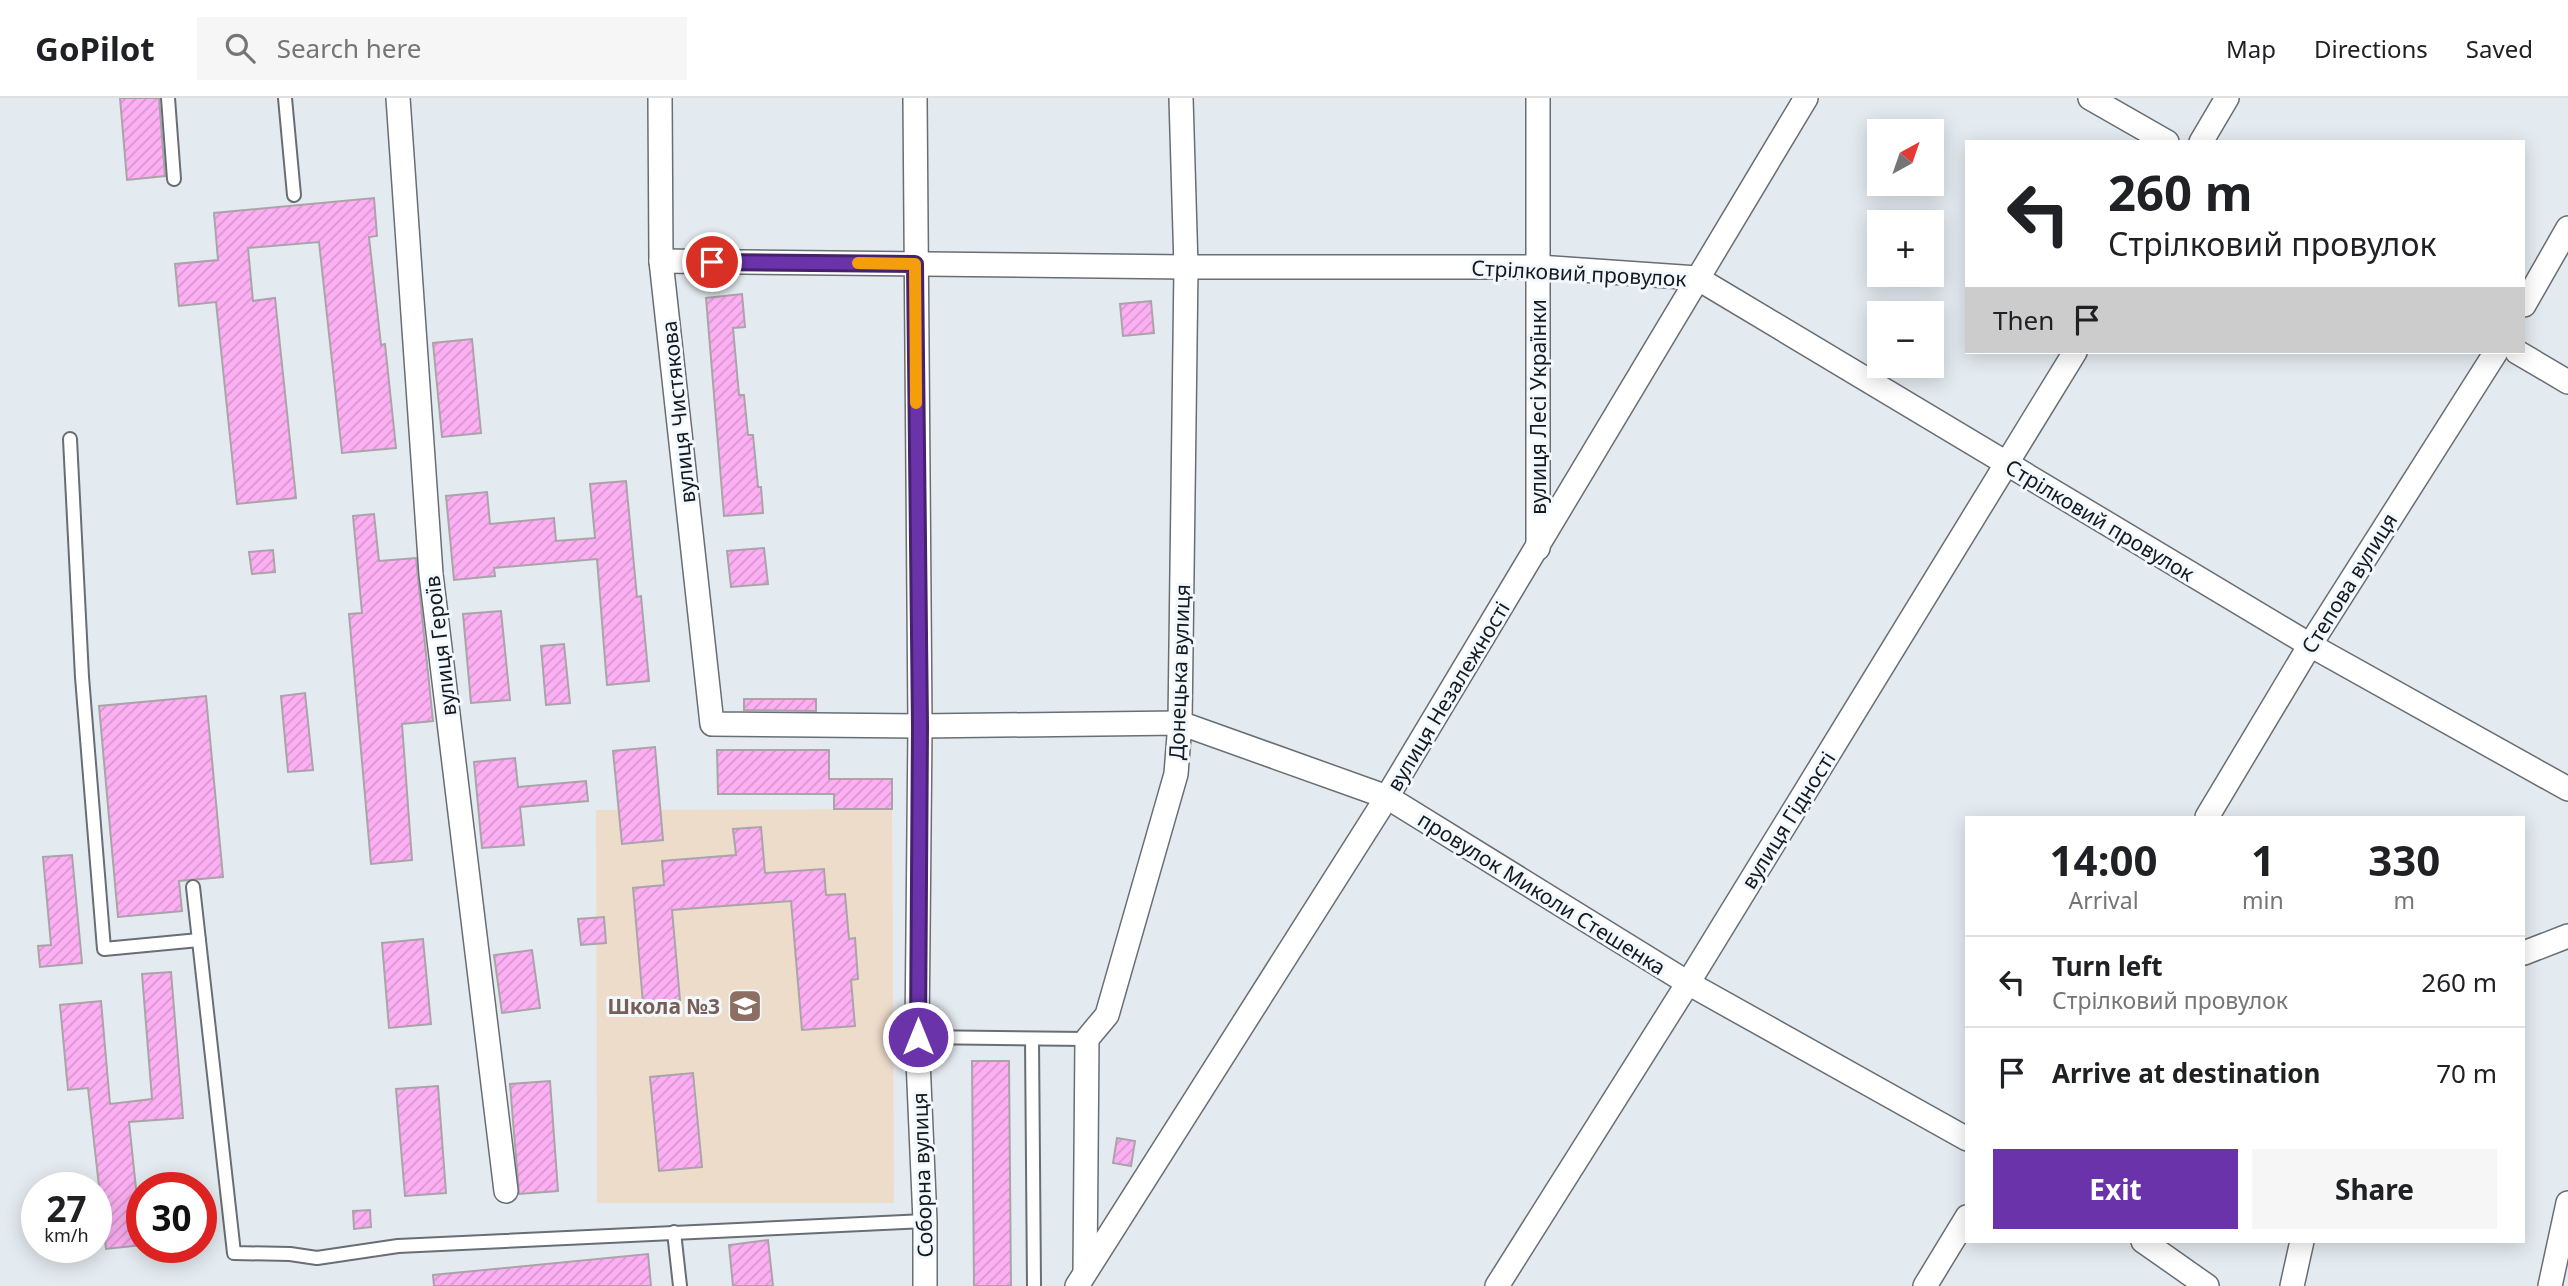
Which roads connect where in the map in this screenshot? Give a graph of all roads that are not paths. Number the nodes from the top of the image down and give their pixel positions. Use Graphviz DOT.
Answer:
graph roads {
  1 [pos="168,98"];
  2 [pos="285,98"];
  3 [pos="398,98"];
  4 [pos="660,98"];
  5 [pos="915,98"];
  6 [pos="1181,98"];
  7 [pos="1538,98"];
  8 [pos="1805,98"];
  9 [pos="2090,98"];
  10 [pos="2227,98"];
  11 [pos="2164,140"];
  12 [pos="2202,140"];
  13 [pos="174,178"];
  14 [pos="294,195"];
  15 [pos="2568,228"];
  16 [pos="661,261"];
  17 [pos="915,264"];
  18 [pos="1186,267"];
  19 [pos="1538,267"];
  20 [pos="1697,278"];
  21 [pos="2525,303"];
  22 [pos="2074,354"];
  23 [pos="2495,354"];
  24 [pos="2520,354"];
  25 [pos="2568,382"];
  26 [pos="70,439"];
  27 [pos="2007,464"];
  28 [pos="1538,548"];
  29 [pos="2310,645"];
  30 [pos="1180,723"];
  31 [pos="712,724"];
  32 [pos="920,726"];
  33 [pos="2568,789"];
  34 [pos="1387,797"];
  35 [pos="2208,816"];
  36 [pos="194,887"];
  37 [pos="2568,936"];
  38 [pos="199,940"];
  39 [pos="2525,953"];
  40 [pos="1688,983"];
  41 [pos="918,1037"];
  42 [pos="1032,1039"];
  43 [pos="1087,1040"];
  44 [pos="1965,1138"];
  45 [pos="506,1191"];
  46 [pos="2568,1202"];
  47 [pos="1965,1220"];
  48 [pos="925,1221"];
  49 [pos="674,1232"];
  50 [pos="2146,1243"];
  51 [pos="2302,1243"];
  52 [pos="1081,1279"];
  53 [pos="680,1286"];
  54 [pos="925,1286"];
  55 [pos="1034,1286"];
  56 [pos="1497,1286"];
  57 [pos="1925,1286"];
  58 [pos="2207,1286"];
  59 [pos="2292,1286"];
  60 [pos="2550,1286"];
  1 -- 13 [label="lane"];
  2 -- 14 [label="lane"];
  3 -- 45 [label="street, вулиця Героїв"];
  4 -- 16 [label="street, вулиця Чистякова"];
  5 -- 17 [label="street, Соборна вулиця"];
  6 -- 18 [label="street, Донецька вулиця"];
  7 -- 19 [label="street, вулиця Лесі Українки"];
  8 -- 20 [label="street, вулиця Незалежності"];
  9 -- 11 [label="street"];
  10 -- 12 [label="street"];
  15 -- 21 [label="street"];
  16 -- 17 [label="street, Стрілковий провулок"];
  16 -- 31 [label="street, вулиця Чистякова"];
  17 -- 18 [label="street, Стрілковий провулок"];
  17 -- 32 [label="street, Соборна вулиця"];
  18 -- 19 [label="street, Стрілковий провулок"];
  18 -- 30 [label="street, Донецька вулиця"];
  19 -- 20 [label="street, Стрілковий провулок"];
  19 -- 28 [label="street, вулиця Лесі Українки"];
  20 -- 27 [label="street, Стрілковий провулок"];
  20 -- 28 [label="street, вулиця Незалежності"];
  22 -- 27 [label="street, вулиця Гідності"];
  23 -- 29 [label="street, Степова вулиця"];
  24 -- 25 [label="street"];
  26 -- 38 [label="lane"];
  27 -- 29 [label="street, Стрілковий провулок"];
  27 -- 40 [label="street, вулиця Гідності"];
  28 -- 34 [label="street, вулиця Незалежності"];
  29 -- 33 [label="street, Стрілковий провулок"];
  29 -- 35 [label="street, Степова вулиця"];
  30 -- 32 [label="street, провулок Миколи Стешенка"];
  30 -- 34 [label="street, провулок Миколи Стешенка"];
  30 -- 43 [label="street, Донецька вулиця"];
  31 -- 32 [label="street, провулок Миколи Стешенка"];
  32 -- 41 [label="street, Соборна вулиця"];
  34 -- 40 [label="street, провулок Миколи Стешенка"];
  34 -- 52 [label="street, вулиця Незалежності"];
  36 -- 38 [label="lane"];
  37 -- 39 [label="street"];
  38 -- 49 [label="lane"];
  40 -- 44 [label="street, провулок Миколи Стешенка"];
  40 -- 56 [label="street, вулиця Гідності"];
  41 -- 42 [label="lane"];
  41 -- 48 [label="street, Соборна вулиця"];
  42 -- 43 [label="lane"];
  42 -- 55 [label="lane"];
  43 -- 52 [label="street"];
  46 -- 60 [label="street"];
  47 -- 57 [label="street"];
  48 -- 49 [label="lane"];
  48 -- 54 [label="street, Соборна вулиця"];
  49 -- 53 [label="lane"];
  50 -- 58 [label="street"];
  51 -- 59 [label="street"];
}
